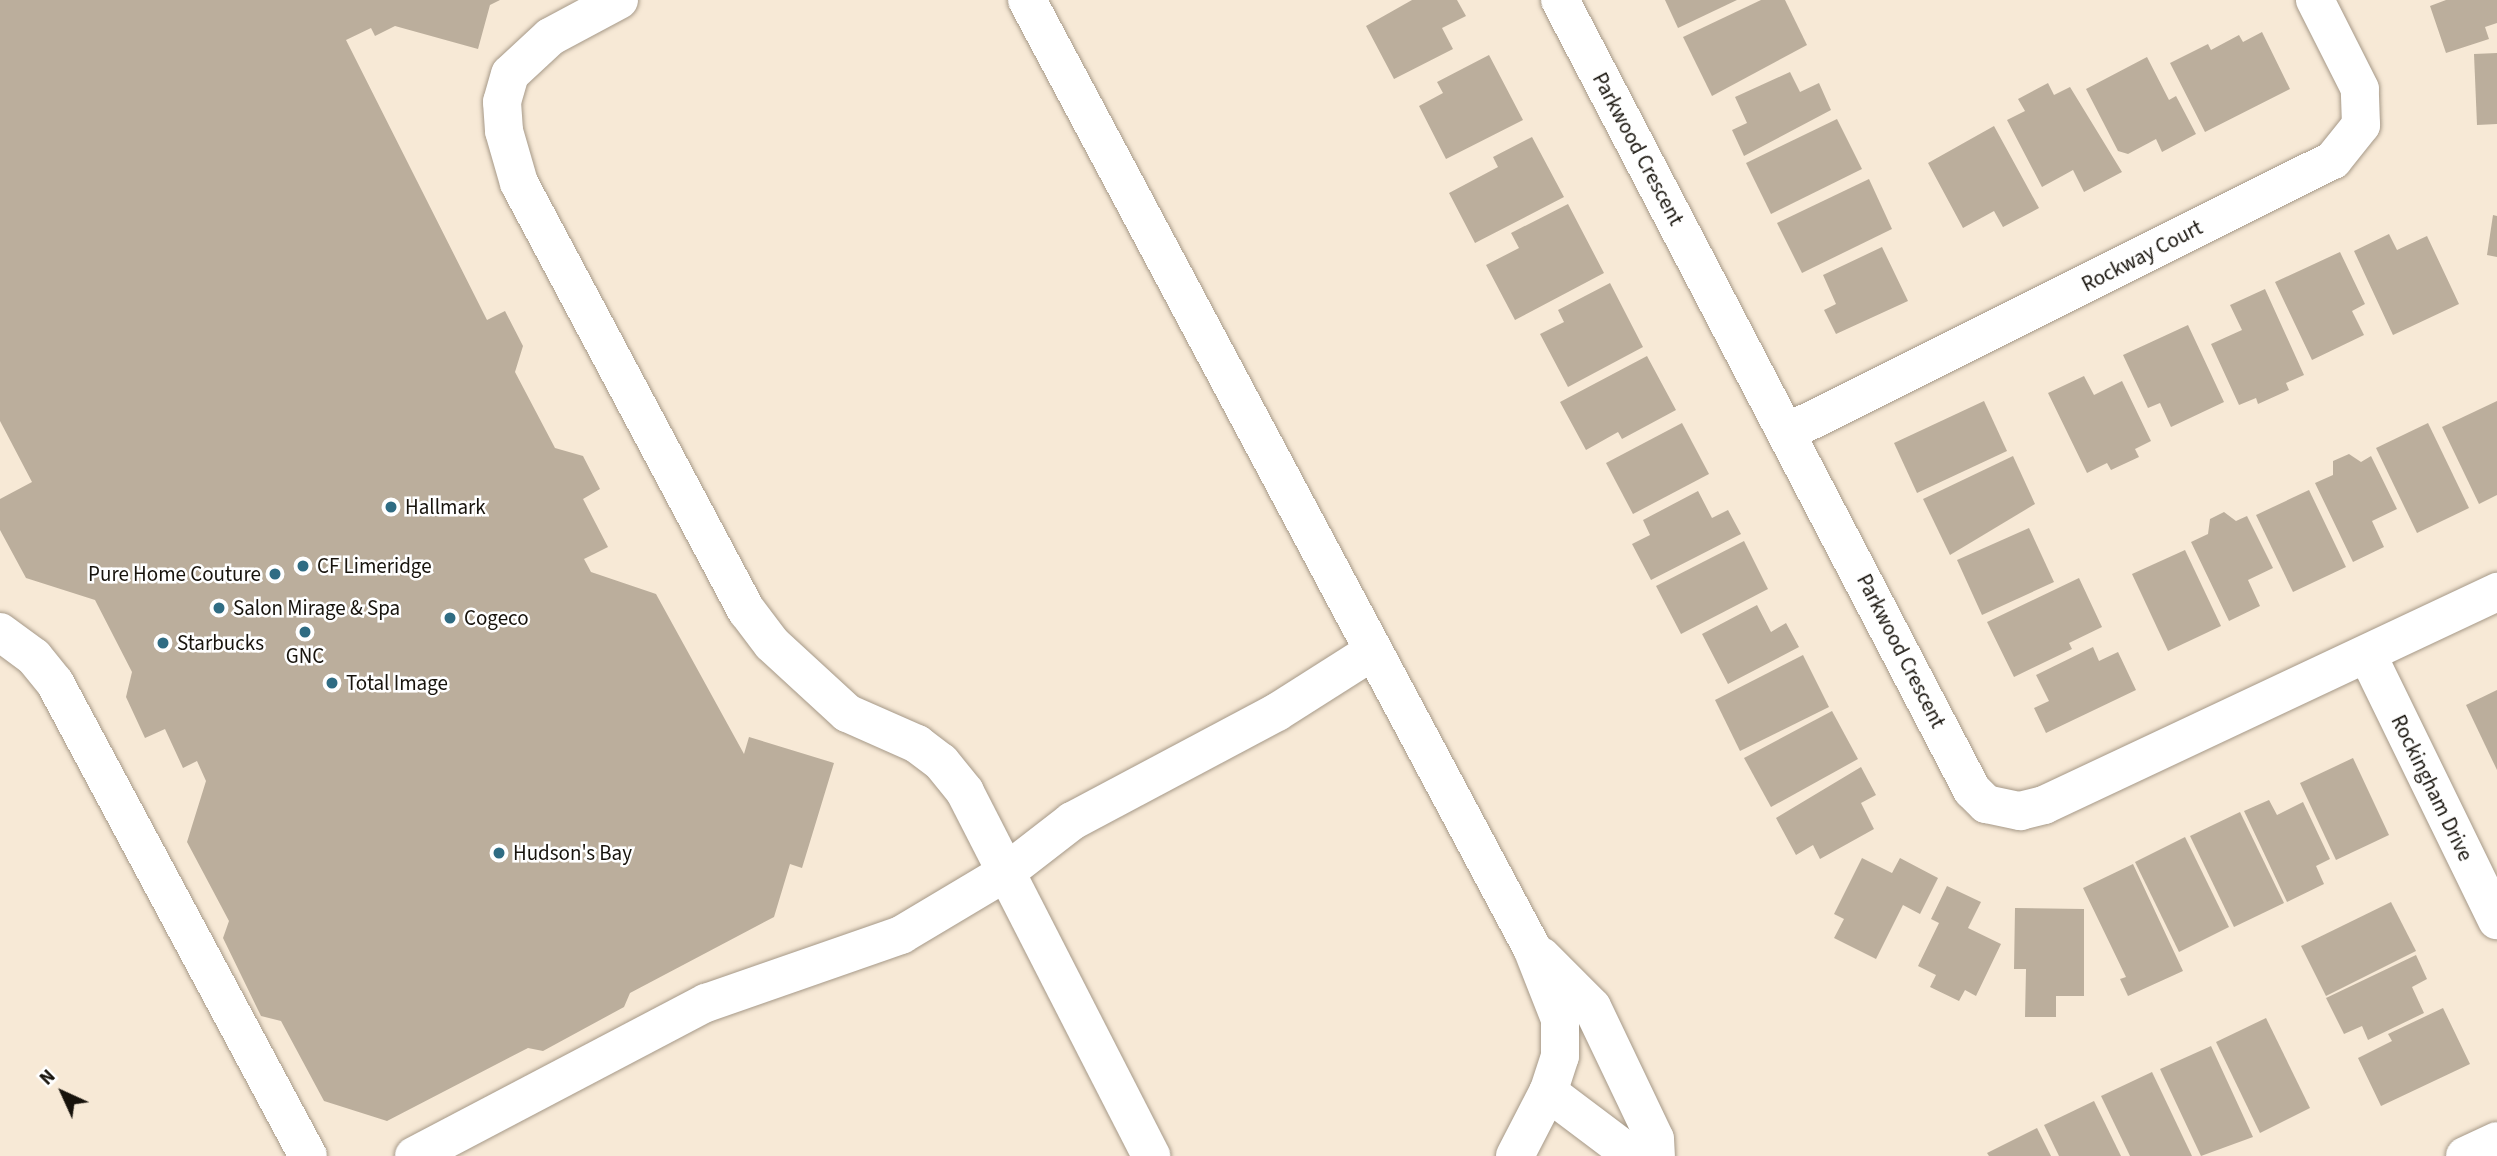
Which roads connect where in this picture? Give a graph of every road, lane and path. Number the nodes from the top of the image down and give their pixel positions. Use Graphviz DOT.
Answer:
graph roads {
  1 [pos="619,0"];
  2 [pos="1027,0"];
  3 [pos="1560,0"];
  4 [pos="2315,0"];
  5 [pos="1788,432"];
  6 [pos="2497,592"];
  7 [pos="0,632"];
  8 [pos="1373,651"];
  9 [pos="2368,656"];
  10 [pos="1005,873"];
  11 [pos="2497,920"];
  12 [pos="1532,948"];
  13 [pos="1548,1093"];
  14 [pos="2497,1140"];
  15 [pos="308,1156"];
  16 [pos="414,1156"];
  17 [pos="1151,1156"];
  18 [pos="1515,1156"];
  19 [pos="1633,1156"];
  20 [pos="1656,1156"];
  21 [pos="2465,1156"];
  1 -- 10 [label="street"];
  2 -- 8 [label="street"];
  3 -- 5 [label="street, Parkwood Crescent"];
  4 -- 5 [label="street, Rockway Court"];
  5 -- 9 [label="street, Parkwood Crescent"];
  6 -- 9 [label="street, Parkwood Crescent"];
  7 -- 15 [label="street"];
  8 -- 10 [label="street"];
  8 -- 12 [label="street"];
  9 -- 11 [label="street, Rockingham Drive"];
  10 -- 16 [label="street"];
  10 -- 17 [label="street"];
  12 -- 13 [label="street"];
  12 -- 20 [label="street"];
  13 -- 18 [label="street"];
  13 -- 19 [label="street"];
  14 -- 21 [label="street"];
}
